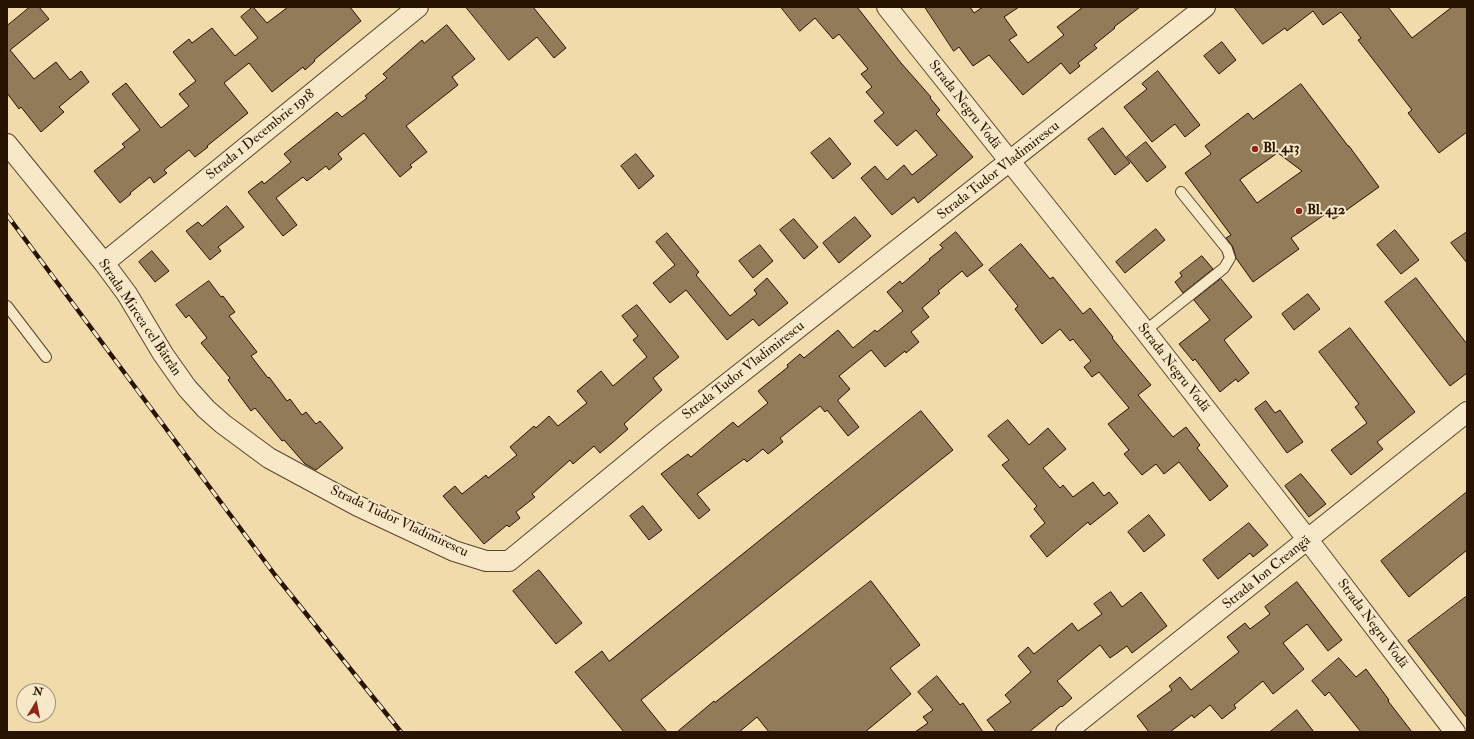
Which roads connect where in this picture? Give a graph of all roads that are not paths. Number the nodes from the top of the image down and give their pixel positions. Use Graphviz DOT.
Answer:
graph roads {
  1 [pos="418,7"];
  2 [pos="887,7"];
  3 [pos="1205,7"];
  4 [pos="7,144"];
  5 [pos="1010,162"];
  6 [pos="1181,192"];
  7 [pos="104,263"];
  8 [pos="7,306"];
  9 [pos="1145,331"];
  10 [pos="46,357"];
  11 [pos="1467,412"];
  12 [pos="250,445"];
  13 [pos="1308,540"];
  14 [pos="1066,732"];
  15 [pos="1455,732"];
  1 -- 7 [label="street, Strada 1 Decembrie 1918"];
  2 -- 5 [label="street, Strada Negru Vodă"];
  3 -- 5 [label="street, Strada Tudor Vladimirescu"];
  4 -- 7 [label="street, Strada Mircea cel Bătrân"];
  5 -- 9 [label="street, Strada Negru Vodă"];
  5 -- 12 [label="street, Strada Tudor Vladimirescu"];
  6 -- 9 [label="lane"];
  7 -- 12 [label="street, Strada Mircea cel Bătrân"];
  8 -- 10 [label="lane"];
  9 -- 13 [label="street, Strada Negru Vodă"];
  11 -- 13 [label="street, Strada Ion Creangă"];
  13 -- 14 [label="street, Strada Ion Creangă"];
  13 -- 15 [label="street, Strada Negru Vodă"];
}
